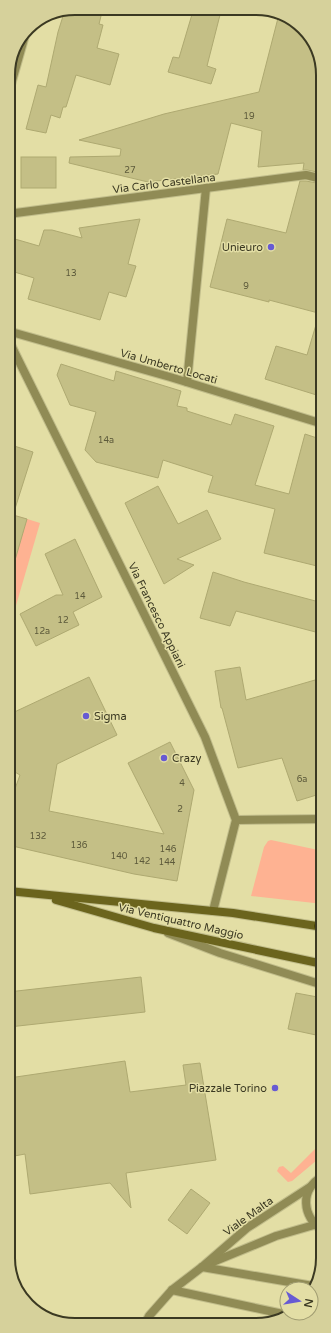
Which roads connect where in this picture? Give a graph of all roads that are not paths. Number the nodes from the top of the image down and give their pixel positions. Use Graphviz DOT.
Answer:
graph roads {
  1 [pos="21,48"];
  2 [pos="15,71"];
  3 [pos="316,178"];
  4 [pos="206,188"];
  5 [pos="15,213"];
  6 [pos="15,333"];
  7 [pos="15,353"];
  8 [pos="187,382"];
  9 [pos="316,422"];
  10 [pos="316,819"];
  11 [pos="236,820"];
  12 [pos="15,892"];
  13 [pos="36,894"];
  14 [pos="213,911"];
  15 [pos="316,925"];
  16 [pos="154,928"];
  17 [pos="316,963"];
  18 [pos="316,982"];
  19 [pos="316,1181"];
  20 [pos="310,1187"];
  21 [pos="314,1225"];
  22 [pos="202,1267"];
  23 [pos="284,1281"];
  24 [pos="172,1290"];
  25 [pos="279,1313"];
  26 [pos="148,1318"];
  1 -- 2 [label="street"];
  3 -- 4 [label="street, Via Carlo Castellana"];
  4 -- 5 [label="street, Via Carlo Castellana"];
  4 -- 8 [label="street"];
  6 -- 8 [label="street, Via Umberto Locati"];
  7 -- 11 [label="street, Via Francesco Appiani"];
  8 -- 9 [label="street, Via Umberto Locati"];
  10 -- 11 [label="street"];
  11 -- 14 [label="street"];
  12 -- 13 [label="main road, Via Ventiquattro Maggio"];
  13 -- 14 [label="main road, Via Ventiquattro Maggio"];
  13 -- 16 [label="main road, Via Ventiquattro Maggio"];
  14 -- 15 [label="main road, Via Ventiquattro Maggio"];
  16 -- 17 [label="main road, Via Ventiquattro Maggio"];
  16 -- 18 [label="street"];
  19 -- 20 [label="street, Viale Malta"];
  20 -- 21 [label="street"];
  20 -- 22 [label="street, Viale Malta"];
  21 -- 22 [label="street, Viale Malta"];
  22 -- 23 [label="street"];
  22 -- 24 [label="street, Viale Malta"];
  24 -- 25 [label="street"];
  24 -- 26 [label="street, Viale Malta"];
}
